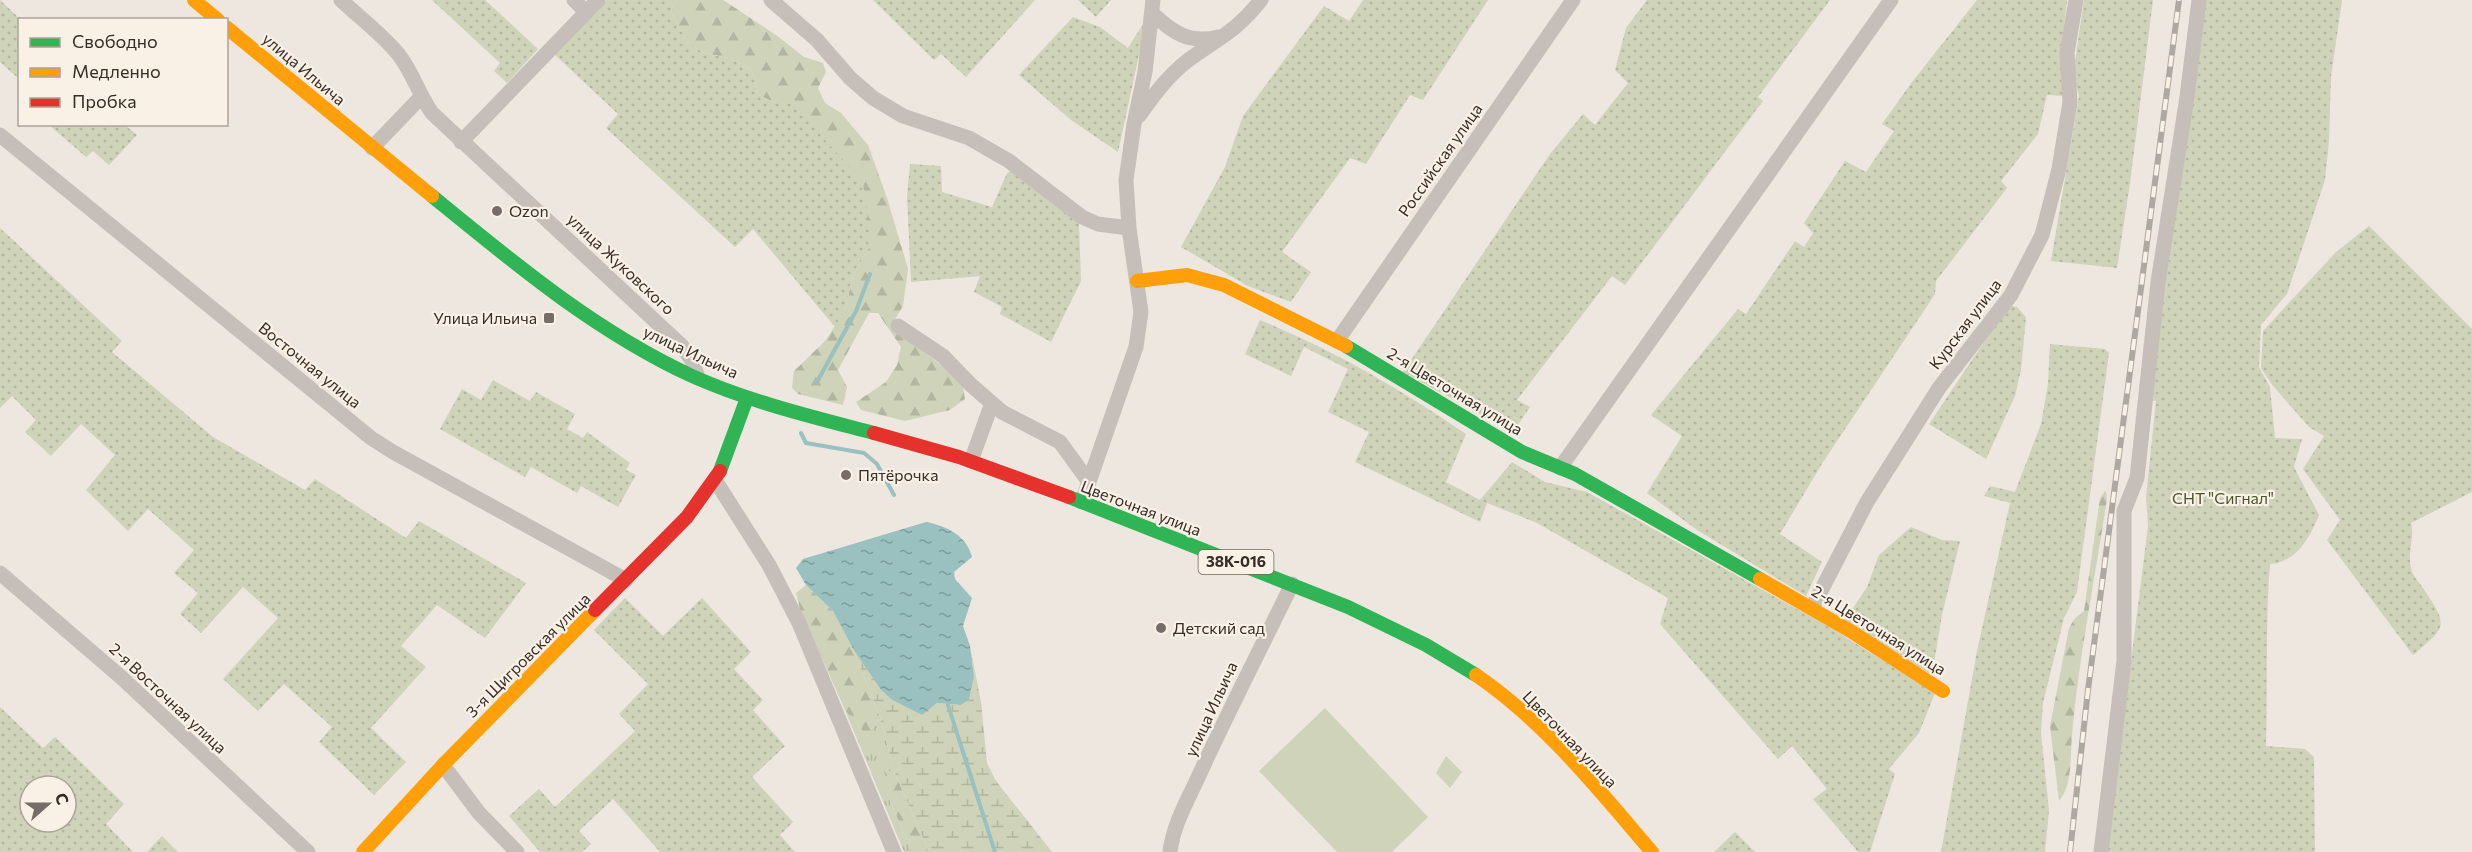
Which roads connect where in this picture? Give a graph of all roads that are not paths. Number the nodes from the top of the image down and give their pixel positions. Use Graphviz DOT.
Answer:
graph roads {
  1 [pos="194,0"];
  2 [pos="341,0"];
  3 [pos="573,0"];
  4 [pos="598,0"];
  5 [pos="771,0"];
  6 [pos="1262,0"];
  7 [pos="1574,0"];
  8 [pos="1891,0"];
  9 [pos="2076,0"];
  10 [pos="2199,0"];
  11 [pos="1153,7"];
  12 [pos="586,12"];
  13 [pos="216,18"];
  14 [pos="228,29"];
  15 [pos="1227,36"];
  16 [pos="421,98"];
  17 [pos="1134,124"];
  18 [pos="0,135"];
  19 [pos="461,142"];
  20 [pos="372,148"];
  21 [pos="1129,228"];
  22 [pos="1137,280"];
  23 [pos="898,326"];
  24 [pos="1337,341"];
  25 [pos="698,378"];
  26 [pos="747,398"];
  27 [pos="992,403"];
  28 [pos="971,461"];
  29 [pos="1560,468"];
  30 [pos="716,480"];
  31 [pos="1089,482"];
  32 [pos="1082,502"];
  33 [pos="0,573"];
  34 [pos="626,580"];
  35 [pos="1292,584"];
  36 [pos="1812,608"];
  37 [pos="1943,691"];
  38 [pos="442,765"];
  39 [pos="308,852"];
  40 [pos="363,852"];
  41 [pos="517,852"];
  42 [pos="894,852"];
  43 [pos="1170,852"];
  44 [pos="1652,852"];
  45 [pos="2101,852"];
  1 -- 13 [label="main road"];
  2 -- 16 [label="street, улица Жуковского"];
  3 -- 12 [label="street"];
  4 -- 12 [label="street"];
  5 -- 21 [label="street"];
  6 -- 15 [label="street"];
  7 -- 24 [label="street, Российская улица"];
  8 -- 29 [label="street"];
  9 -- 36 [label="street, Курская улица"];
  10 -- 45 [label="street"];
  11 -- 15 [label="street"];
  11 -- 17 [label="street"];
  12 -- 19 [label="street"];
  14 -- 20 [label="main road, улица Ильича"];
  15 -- 17 [label="street"];
  16 -- 19 [label="street, улица Жуковского"];
  16 -- 20 [label="street"];
  17 -- 21 [label="street"];
  18 -- 34 [label="street, Восточная улица"];
  19 -- 25 [label="street, улица Жуковского"];
  20 -- 25 [label="main road, улица Ильича"];
  21 -- 22 [label="street"];
  22 -- 24 [label="main road, 2-я Цветочная улица"];
  22 -- 31 [label="street"];
  23 -- 27 [label="street"];
  24 -- 29 [label="main road, 2-я Цветочная улица"];
  25 -- 26 [label="main road, улица Ильича"];
  26 -- 28 [label="main road, Цветочная улица / 38К-016"];
  26 -- 30 [label="main road, улица Ильича"];
  27 -- 28 [label="street"];
  27 -- 31 [label="street"];
  28 -- 32 [label="main road, Цветочная улица / 38К-016"];
  29 -- 36 [label="main road, 2-я Цветочная улица"];
  30 -- 34 [label="main road, 3-я Щигровская улица"];
  30 -- 42 [label="street"];
  31 -- 32 [label="street"];
  32 -- 35 [label="main road, Цветочная улица / 38К-016"];
  33 -- 39 [label="street, 2-я Восточная улица"];
  34 -- 38 [label="main road, 3-я Щигровская улица"];
  35 -- 43 [label="street, улица Ильича"];
  35 -- 44 [label="main road, Цветочная улица / 38К-016"];
  36 -- 37 [label="main road, 2-я Цветочная улица"];
  38 -- 40 [label="main road, 3-я Щигровская улица"];
  38 -- 41 [label="street"];
}
